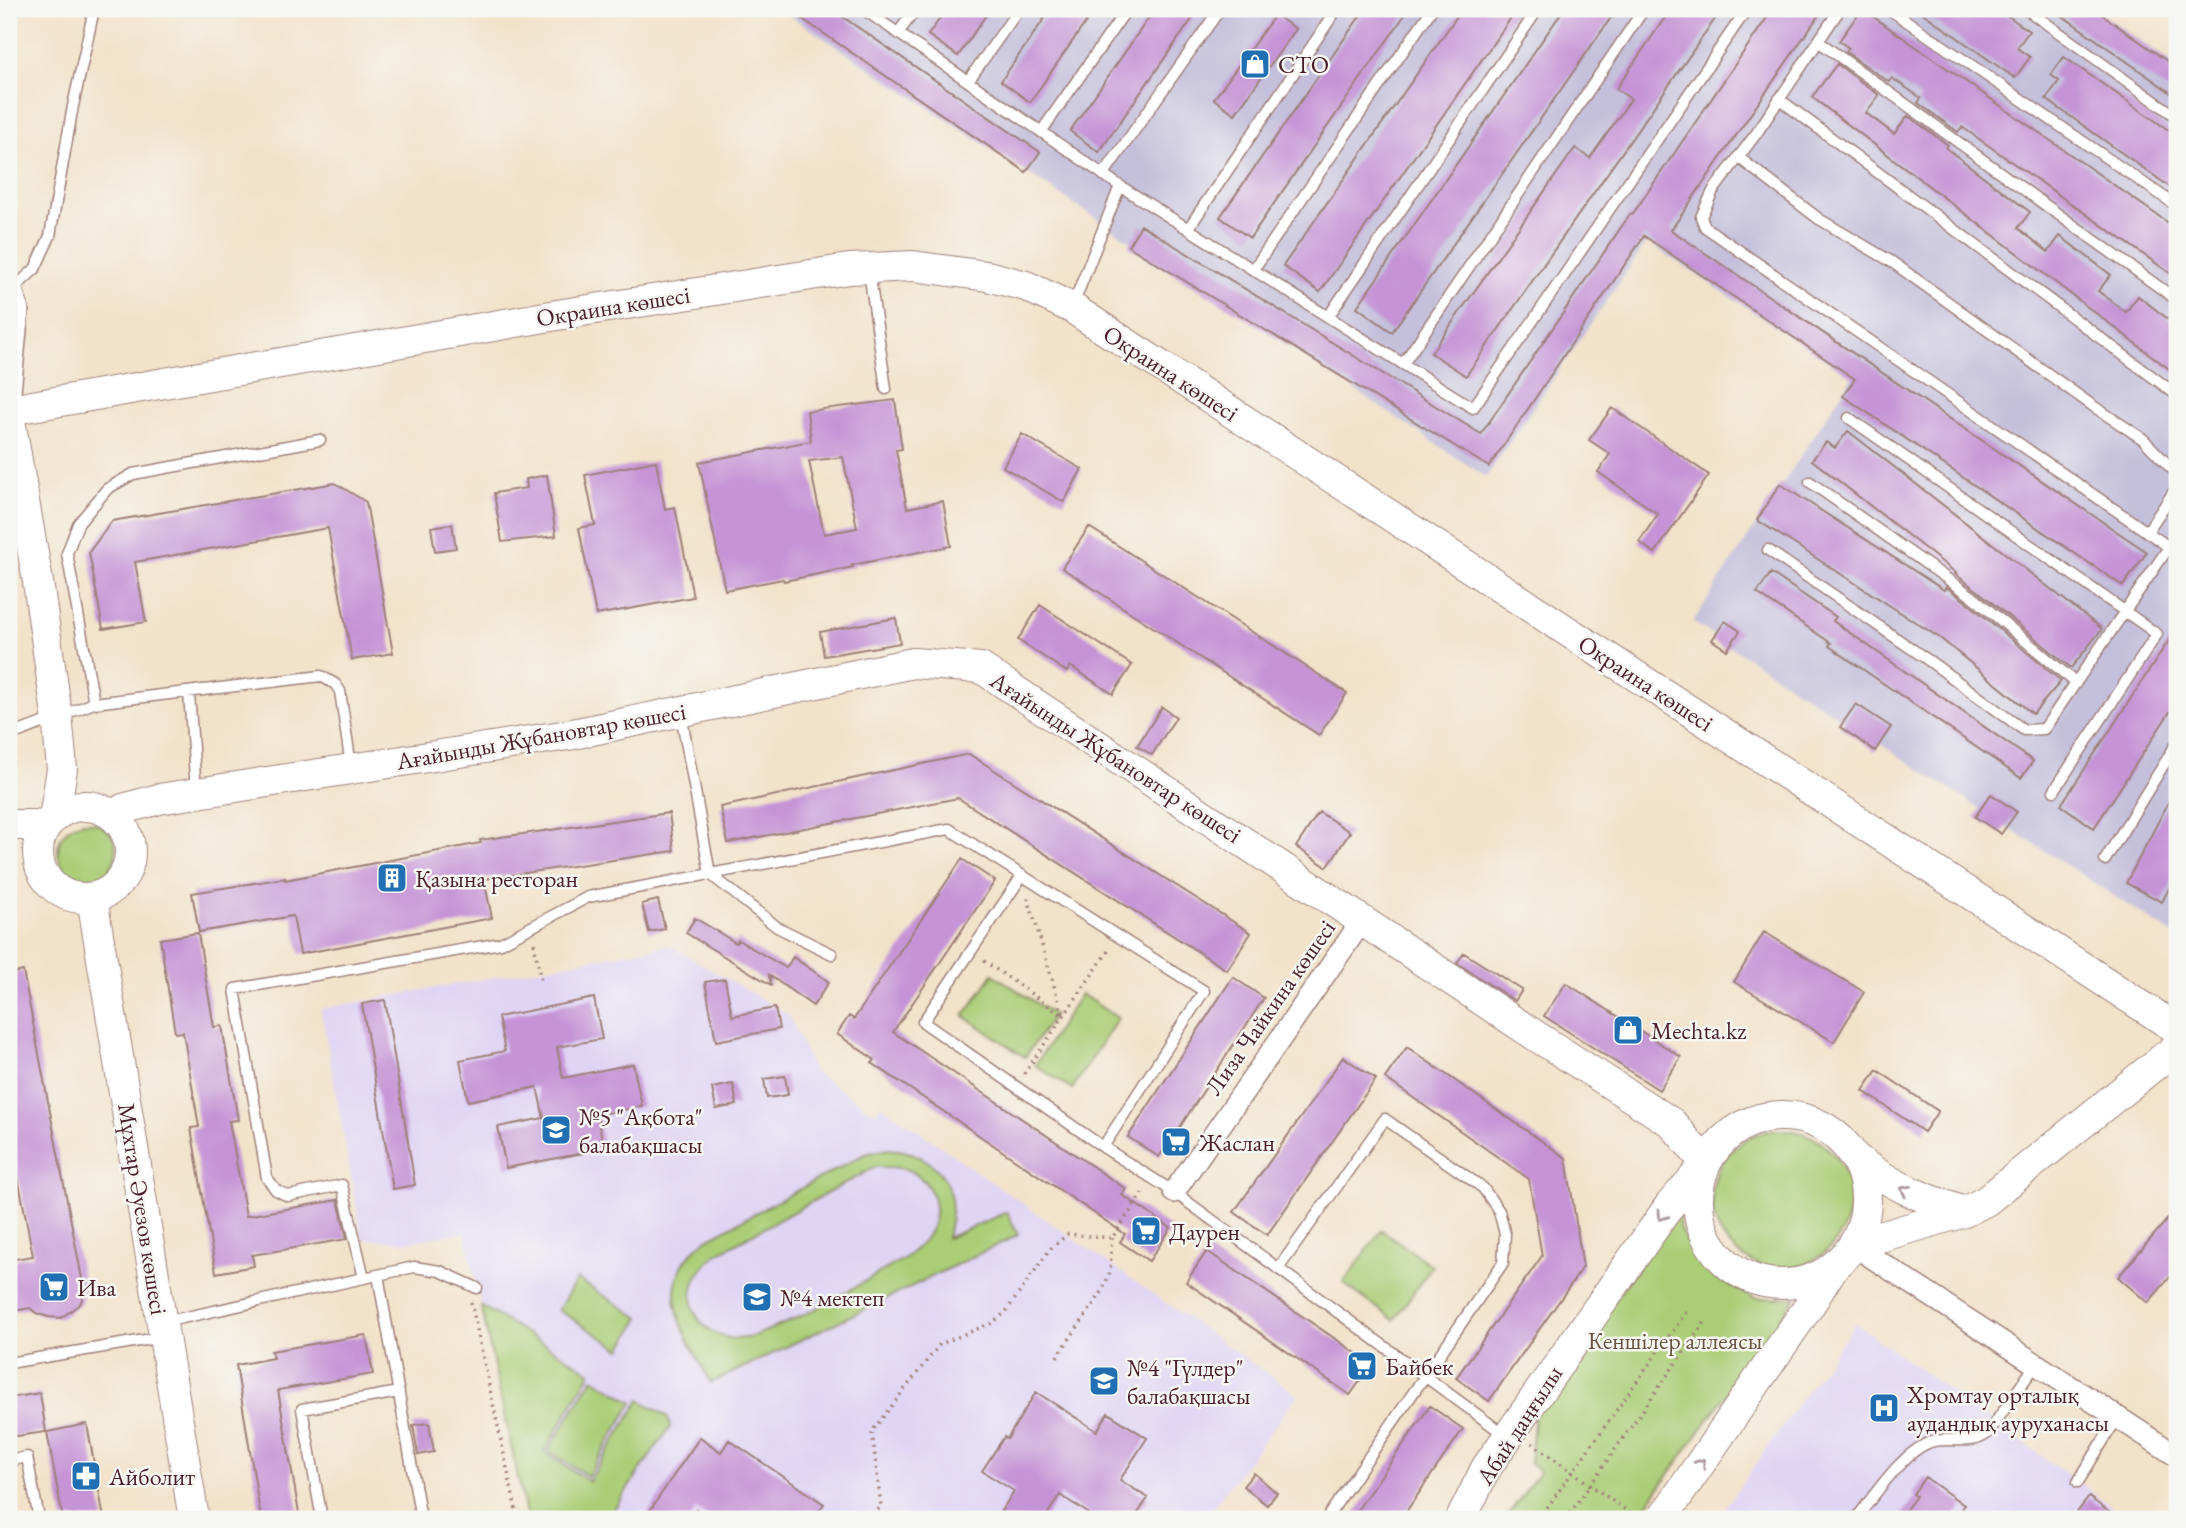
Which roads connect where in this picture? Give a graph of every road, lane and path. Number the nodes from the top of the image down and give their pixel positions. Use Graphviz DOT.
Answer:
graph roads {
  1 [pos="94,9"];
  2 [pos="863,9"];
  3 [pos="916,9"];
  4 [pos="1019,9"];
  5 [pos="1127,9"];
  6 [pos="1220,9"];
  7 [pos="1337,9"];
  8 [pos="1432,9"];
  9 [pos="1538,9"];
  10 [pos="1644,9"];
  11 [pos="1747,9"];
  12 [pos="1840,9"];
  13 [pos="1889,9"];
  14 [pos="2026,9"];
  15 [pos="898,33"];
  16 [pos="1818,41"];
  17 [pos="968,81"];
  18 [pos="1779,99"];
  19 [pos="2177,117"];
  20 [pos="1041,132"];
  21 [pos="1738,157"];
  22 [pos="1104,175"];
  23 [pos="1120,187"];
  24 [pos="2177,206"];
  25 [pos="1188,229"];
  26 [pos="868,268"];
  27 [pos="1253,270"];
  28 [pos="10,287"];
  29 [pos="2177,300"];
  30 [pos="1072,308"];
  31 [pos="1328,317"];
  32 [pos="1403,364"];
  33 [pos="886,389"];
  34 [pos="2177,395"];
  35 [pos="9,402"];
  36 [pos="9,412"];
  37 [pos="1849,418"];
  38 [pos="320,440"];
  39 [pos="2177,474"];
  40 [pos="1810,482"];
  41 [pos="2177,486"];
  42 [pos="2147,532"];
  43 [pos="2173,548"];
  44 [pos="1768,550"];
  45 [pos="2124,612"];
  46 [pos="2076,683"];
  47 [pos="189,693"];
  48 [pos="94,702"];
  49 [pos="680,712"];
  50 [pos="57,715"];
  51 [pos="9,732"];
  52 [pos="2177,743"];
  53 [pos="62,769"];
  54 [pos="352,769"];
  55 [pos="2054,791"];
  56 [pos="196,793"];
  57 [pos="84,805"];
  58 [pos="116,817"];
  59 [pos="49,822"];
  60 [pos="9,825"];
  61 [pos="9,837"];
  62 [pos="38,858"];
  63 [pos="2105,860"];
  64 [pos="710,874"];
  65 [pos="1021,876"];
  66 [pos="92,898"];
  67 [pos="1362,921"];
  68 [pos="532,927"];
  69 [pos="1118,936"];
  70 [pos="971,951"];
  71 [pos="832,954"];
  72 [pos="541,982"];
  73 [pos="1063,1016"];
  74 [pos="2177,1029"];
  75 [pos="2177,1047"];
  76 [pos="1016,1086"];
  77 [pos="1672,1123"];
  78 [pos="1732,1132"];
  79 [pos="1103,1147"];
  80 [pos="1852,1155"];
  81 [pos="1706,1164"];
  82 [pos="1153,1179"];
  83 [pos="1174,1192"];
  84 [pos="1964,1212"];
  85 [pos="1112,1238"];
  86 [pos="1843,1256"];
  87 [pos="1278,1269"];
  88 [pos="378,1275"];
  89 [pos="364,1278"];
  90 [pos="472,1285"];
  91 [pos="1686,1311"];
  92 [pos="1707,1319"];
  93 [pos="162,1330"];
  94 [pos="1057,1357"];
  95 [pos="9,1363"];
  96 [pos="2036,1364"];
  97 [pos="1425,1377"];
  98 [pos="399,1392"];
  99 [pos="2118,1418"];
  100 [pos="1510,1433"];
  101 [pos="2177,1457"];
  102 [pos="9,1461"];
  103 [pos="1572,1472"];
  104 [pos="2078,1482"];
  105 [pos="1590,1485"];
  106 [pos="38,1519"];
  107 [pos="194,1519"];
  108 [pos="322,1519"];
  109 [pos="421,1519"];
  110 [pos="518,1519"];
  111 [pos="867,1519"];
  112 [pos="1326,1519"];
  113 [pos="1461,1519"];
  114 [pos="1539,1519"];
  115 [pos="1566,1519"];
  116 [pos="1638,1519"];
  117 [pos="1662,1519"];
  118 [pos="1856,1519"];
  1 -- 28 [label="lane"];
  2 -- 15 [label="lane"];
  3 -- 15 [label="lane"];
  4 -- 17 [label="lane"];
  5 -- 20 [label="lane"];
  6 -- 22 [label="lane"];
  7 -- 25 [label="lane"];
  8 -- 27 [label="lane"];
  9 -- 31 [label="lane"];
  10 -- 32 [label="lane"];
  11 -- 32 [label="lane"];
  12 -- 16 [label="lane"];
  13 -- 24 [label="lane"];
  14 -- 19 [label="lane"];
  15 -- 17 [label="lane"];
  16 -- 18 [label="lane"];
  16 -- 29 [label="lane"];
  17 -- 20 [label="lane"];
  18 -- 21 [label="lane"];
  18 -- 34 [label="lane"];
  20 -- 22 [label="lane"];
  21 -- 39 [label="lane"];
  21 -- 42 [label="lane"];
  22 -- 23 [label="lane"];
  23 -- 25 [label="lane"];
  23 -- 30 [label="lane"];
  25 -- 27 [label="lane"];
  26 -- 30 [label="street, Окраина көшесі"];
  26 -- 33 [label="lane"];
  26 -- 36 [label="street, Окраина көшесі"];
  27 -- 31 [label="lane"];
  28 -- 35 [label="street"];
  30 -- 74 [label="street, Окраина көшесі"];
  31 -- 32 [label="lane"];
  36 -- 50 [label="street"];
  37 -- 45 [label="lane"];
  38 -- 48 [label="lane"];
  40 -- 46 [label="lane"];
  41 -- 42 [label="lane"];
  42 -- 43 [label="lane"];
  43 -- 45 [label="lane"];
  44 -- 46 [label="lane"];
  45 -- 46 [label="lane"];
  45 -- 55 [label="lane"];
  47 -- 48 [label="lane"];
  47 -- 54 [label="lane"];
  47 -- 56 [label="lane"];
  48 -- 50 [label="lane"];
  49 -- 54 [label="street, Ағайынды Жұбановтар көшесі"];
  49 -- 64 [label="lane"];
  49 -- 67 [label="street, Ағайынды Жұбановтар көшесі"];
  50 -- 51 [label="lane"];
  50 -- 53 [label="street"];
  52 -- 63 [label="lane"];
  53 -- 57 [label="street"];
  53 -- 59 [label="street"];
  54 -- 56 [label="street, Ағайынды Жұбановтар көшесі"];
  56 -- 58 [label="street, Ағайынды Жұбановтар көшесі"];
  57 -- 58 [label="street"];
  57 -- 59 [label="street"];
  58 -- 66 [label="street"];
  59 -- 60 [label="street"];
  59 -- 62 [label="street"];
  61 -- 62 [label="street"];
  62 -- 66 [label="street"];
  64 -- 65 [label="lane"];
  64 -- 68 [label="lane"];
  64 -- 71 [label="lane"];
  65 -- 69 [label="lane"];
  65 -- 70 [label="lane"];
  65 -- 73 [label="path"];
  66 -- 93 [label="street, Мұхтар Әуезов көшесі"];
  67 -- 77 [label="street, Ағайынды Жұбановтар көшесі"];
  67 -- 83 [label="street, Лиза Чайкина көшесі"];
  68 -- 72 [label="path"];
  68 -- 89 [label="lane"];
  69 -- 73 [label="path"];
  69 -- 79 [label="lane"];
  70 -- 73 [label="path"];
  70 -- 76 [label="lane"];
  73 -- 76 [label="path"];
  75 -- 84 [label="street"];
  76 -- 79 [label="lane"];
  77 -- 78 [label="street"];
  77 -- 81 [label="street"];
  78 -- 80 [label="street"];
  78 -- 81 [label="street"];
  79 -- 82 [label="lane"];
  84 -- 80 [label="street, one-way"];
  80 -- 86 [label="street"];
  81 -- 86 [label="street"];
  81 -- 100 [label="street, Абай даңғылы, one-way"];
  82 -- 83 [label="lane"];
  82 -- 85 [label="path"];
  83 -- 87 [label="lane"];
  84 -- 86 [label="street"];
  85 -- 94 [label="path"];
  85 -- 111 [label="path"];
  86 -- 96 [label="street"];
  117 -- 86 [label="street, one-way"];
  87 -- 97 [label="lane"];
  87 -- 97 [label="lane"];
  88 -- 89 [label="lane"];
  88 -- 90 [label="lane"];
  88 -- 98 [label="lane"];
  89 -- 93 [label="lane"];
  90 -- 110 [label="path"];
  91 -- 103 [label="path"];
  92 -- 105 [label="path"];
  93 -- 95 [label="lane"];
  93 -- 107 [label="street, Мұхтар Әуезов көшесі"];
  96 -- 99 [label="street"];
  96 -- 118 [label="lane"];
  97 -- 100 [label="lane"];
  97 -- 112 [label="lane"];
  98 -- 108 [label="lane"];
  98 -- 109 [label="lane"];
  99 -- 101 [label="street"];
  99 -- 104 [label="lane"];
  100 -- 103 [label="path"];
  100 -- 113 [label="street, Абай даңғылы"];
  102 -- 106 [label="lane"];
  103 -- 105 [label="path"];
  103 -- 114 [label="path"];
  105 -- 115 [label="path"];
  105 -- 116 [label="path"];
}
